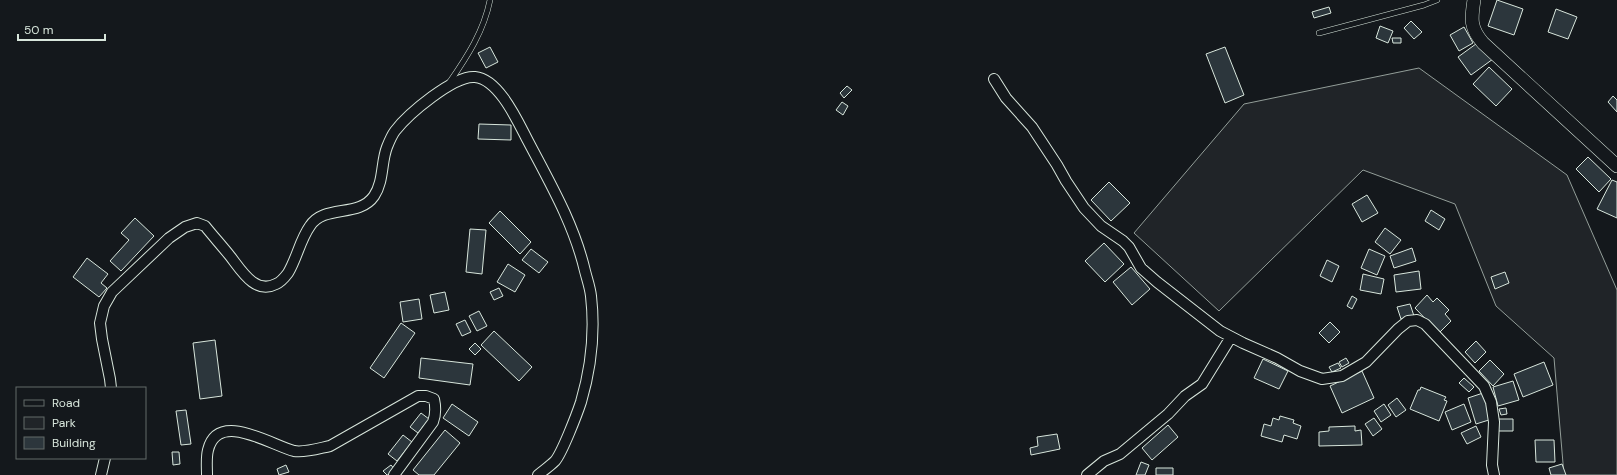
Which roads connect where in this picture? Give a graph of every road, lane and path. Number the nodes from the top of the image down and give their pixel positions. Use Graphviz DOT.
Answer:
graph roads {
  1 [pos="490,0"];
  2 [pos="1437,0"];
  3 [pos="1474,0"];
  4 [pos="1319,33"];
  5 [pos="994,79"];
  6 [pos="446,87"];
  7 [pos="1617,166"];
  8 [pos="1231,337"];
  9 [pos="111,387"];
  10 [pos="105,459"];
  11 [pos="101,475"];
  12 [pos="207,475"];
  13 [pos="394,475"];
  14 [pos="538,475"];
  15 [pos="1087,475"];
  16 [pos="1494,475"];
  1 -- 6 [label="lane"];
  2 -- 4 [label="lane"];
  3 -- 7 [label="street"];
  5 -- 8 [label="street"];
  6 -- 9 [label="street"];
  6 -- 14 [label="street"];
  8 -- 15 [label="street"];
  8 -- 16 [label="street"];
  10 -- 11 [label="street"];
  12 -- 13 [label="street"];
}
